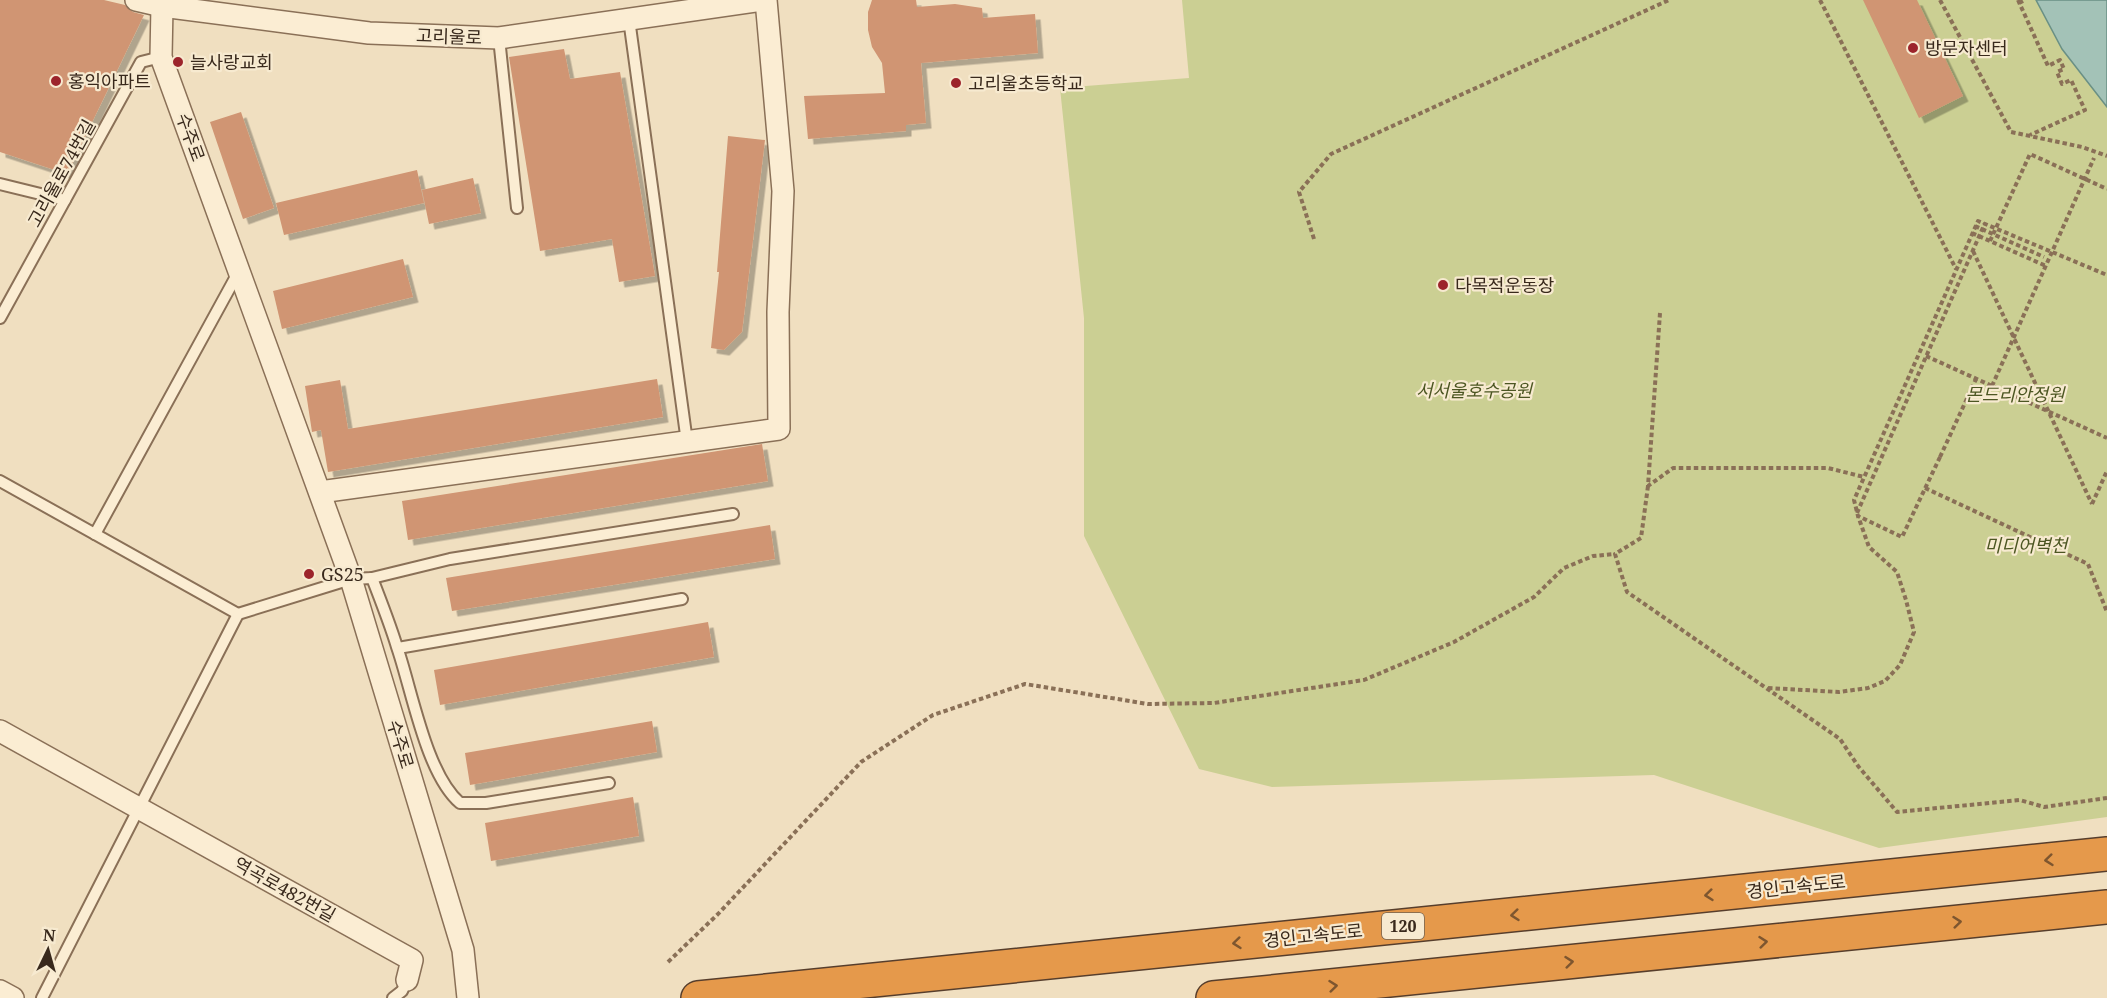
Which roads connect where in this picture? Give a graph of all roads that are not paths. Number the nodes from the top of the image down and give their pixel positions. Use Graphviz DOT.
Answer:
graph roads {
  1 [pos="136,0"];
  2 [pos="762,0"];
  3 [pos="766,0"];
  4 [pos="163,3"];
  5 [pos="629,19"];
  6 [pos="499,38"];
  7 [pos="161,57"];
  8 [pos="0,184"];
  9 [pos="65,200"];
  10 [pos="517,208"];
  11 [pos="240,271"];
  12 [pos="0,318"];
  13 [pos="687,442"];
  14 [pos="0,481"];
  15 [pos="321,492"];
  16 [pos="733,514"];
  17 [pos="95,534"];
  18 [pos="362,579"];
  19 [pos="682,599"];
  20 [pos="238,614"];
  21 [pos="398,648"];
  22 [pos="0,731"];
  23 [pos="609,783"];
  24 [pos="139,807"];
  25 [pos="2107,854"];
  26 [pos="2107,907"];
  27 [pos="407,980"];
  28 [pos="0,991"];
  29 [pos="13,998"];
  30 [pos="42,998"];
  31 [pos="393,998"];
  32 [pos="468,998"];
  33 [pos="698,998"];
  34 [pos="1213,998"];
  1 -- 4 [label="street, 고리울로"];
  2 -- 5 [label="street, 고리울로"];
  3 -- 13 [label="street"];
  4 -- 6 [label="street, 고리울로"];
  4 -- 7 [label="street, 수주로"];
  5 -- 6 [label="street, 고리울로"];
  5 -- 13 [label="lane"];
  6 -- 10 [label="lane"];
  7 -- 9 [label="lane, 고리울로74번길"];
  7 -- 11 [label="street, 수주로"];
  8 -- 9 [label="lane"];
  9 -- 12 [label="lane, 고리울로74번길"];
  11 -- 15 [label="street, 수주로"];
  11 -- 17 [label="lane"];
  13 -- 15 [label="street"];
  14 -- 17 [label="lane"];
  15 -- 18 [label="street, 수주로"];
  16 -- 18 [label="lane"];
  17 -- 20 [label="lane"];
  18 -- 20 [label="lane"];
  18 -- 21 [label="lane"];
  18 -- 32 [label="street, 수주로"];
  19 -- 21 [label="lane"];
  20 -- 24 [label="lane"];
  21 -- 23 [label="lane"];
  22 -- 24 [label="street, 역곡로482번길"];
  24 -- 27 [label="street, 역곡로482번길"];
  24 -- 30 [label="lane"];
  25 -- 33 [label="highway, 경인고속도로 / 120, one-way"];
  34 -- 26 [label="highway, one-way"];
  27 -- 31 [label="lane"];
  28 -- 29 [label="street"];
}
